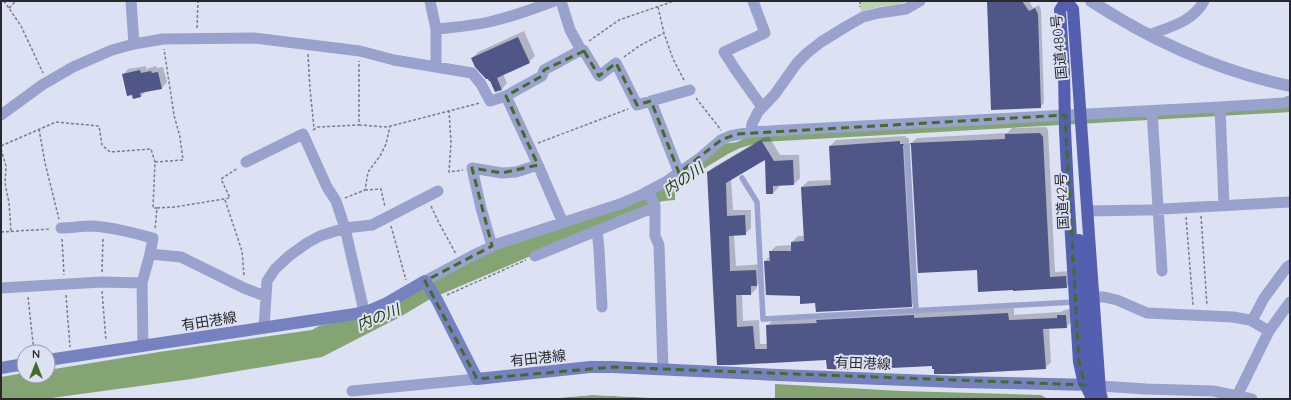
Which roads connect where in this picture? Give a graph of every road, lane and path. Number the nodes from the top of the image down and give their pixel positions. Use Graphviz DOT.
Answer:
graph roads {
  1 [pos="4,1"];
  2 [pos="16,1"];
  3 [pos="131,1"];
  4 [pos="198,1"];
  5 [pos="430,1"];
  6 [pos="554,1"];
  7 [pos="561,1"];
  8 [pos="674,1"];
  9 [pos="753,1"];
  10 [pos="920,1"];
  11 [pos="1066,1"];
  12 [pos="1091,1"];
  13 [pos="1204,1"];
  14 [pos="658,7"];
  15 [pos="9,8"];
  16 [pos="436,28"];
  17 [pos="664,33"];
  18 [pos="1148,35"];
  19 [pos="197,38"];
  20 [pos="163,39"];
  21 [pos="134,44"];
  22 [pos="308,44"];
  23 [pos="580,49"];
  24 [pos="360,51"];
  25 [pos="616,63"];
  26 [pos="436,67"];
  27 [pos="48,82"];
  28 [pos="1290,86"];
  29 [pos="690,90"];
  30 [pos="506,96"];
  31 [pos="490,101"];
  32 [pos="651,101"];
  33 [pos="1290,101"];
  34 [pos="637,105"];
  35 [pos="762,107"];
  36 [pos="1220,107"];
  37 [pos="449,110"];
  38 [pos="1152,111"];
  39 [pos="1,114"];
  40 [pos="1072,115"];
  41 [pos="359,125"];
  42 [pos="390,126"];
  43 [pos="39,129"];
  44 [pos="315,129"];
  45 [pos="751,132"];
  46 [pos="303,134"];
  47 [pos="726,138"];
  48 [pos="1,146"];
  49 [pos="529,146"];
  50 [pos="907,146"];
  51 [pos="1,149"];
  52 [pos="154,162"];
  53 [pos="246,162"];
  54 [pos="538,165"];
  55 [pos="472,168"];
  56 [pos="679,173"];
  57 [pos="742,178"];
  58 [pos="365,190"];
  59 [pos="438,191"];
  60 [pos="649,192"];
  61 [pos="427,197"];
  62 [pos="225,200"];
  63 [pos="336,201"];
  64 [pos="1290,202"];
  65 [pos="1224,205"];
  66 [pos="655,206"];
  67 [pos="1185,207"];
  68 [pos="1200,207"];
  69 [pos="158,208"];
  70 [pos="1158,209"];
  71 [pos="1087,211"];
  72 [pos="388,217"];
  73 [pos="563,223"];
  74 [pos="61,228"];
  75 [pos="345,228"];
  76 [pos="597,230"];
  77 [pos="11,231"];
  78 [pos="1,232"];
  79 [pos="153,238"];
  80 [pos="492,246"];
  81 [pos="150,254"];
  82 [pos="535,256"];
  83 [pos="461,262"];
  84 [pos="1290,265"];
  85 [pos="1162,271"];
  86 [pos="142,283"];
  87 [pos="426,283"];
  88 [pos="27,287"];
  89 [pos="1,288"];
  90 [pos="244,288"];
  91 [pos="409,290"];
  92 [pos="265,296"];
  93 [pos="436,299"];
  94 [pos="1093,299"];
  95 [pos="1076,302"];
  96 [pos="1290,302"];
  97 [pos="602,307"];
  98 [pos="364,311"];
  99 [pos="916,311"];
  100 [pos="1193,315"];
  101 [pos="1208,316"];
  102 [pos="1250,320"];
  103 [pos="264,328"];
  104 [pos="1269,331"];
  105 [pos="33,344"];
  106 [pos="142,346"];
  107 [pos="56,359"];
  108 [pos="16,365"];
  109 [pos="1,368"];
  110 [pos="663,369"];
  111 [pos="477,378"];
  112 [pos="1085,385"];
  113 [pos="1100,386"];
  114 [pos="352,391"];
  115 [pos="1237,396"];
  116 [pos="1092,399"];
  117 [pos="1102,399"];
  118 [pos="1252,399"];
  1 -- 15 [label="path"];
  2 -- 15 [label="path"];
  3 -- 21 [label="street"];
  4 -- 19 [label="path"];
  5 -- 16 [label="street"];
  6 -- 16 [label="street"];
  7 -- 23 [label="street"];
  8 -- 14 [label="path"];
  9 -- 35 [label="street"];
  10 -- 35 [label="street"];
  11 -- 40 [label="highway, 国道42号"];
  12 -- 18 [label="street"];
  13 -- 18 [label="street"];
  14 -- 17 [label="path"];
  14 -- 23 [label="path"];
  15 -- 27 [label="path"];
  16 -- 26 [label="street"];
  17 -- 25 [label="path"];
  17 -- 29 [label="path"];
  18 -- 28 [label="street"];
  19 -- 20 [label="street"];
  19 -- 22 [label="street"];
  20 -- 21 [label="street"];
  20 -- 52 [label="path"];
  21 -- 27 [label="street"];
  22 -- 24 [label="street"];
  22 -- 44 [label="path"];
  23 -- 25 [label="street"];
  23 -- 30 [label="street"];
  24 -- 26 [label="street"];
  24 -- 41 [label="path"];
  25 -- 34 [label="street"];
  26 -- 31 [label="street"];
  27 -- 39 [label="street"];
  29 -- 32 [label="street"];
  29 -- 47 [label="path"];
  30 -- 31 [label="street"];
  30 -- 49 [label="street"];
  31 -- 37 [label="path"];
  32 -- 34 [label="street"];
  32 -- 56 [label="street"];
  33 -- 36 [label="street"];
  34 -- 49 [label="path"];
  35 -- 45 [label="street"];
  36 -- 38 [label="street"];
  36 -- 65 [label="street"];
  37 -- 42 [label="path"];
  37 -- 55 [label="path"];
  38 -- 40 [label="street"];
  38 -- 70 [label="street"];
  40 -- 45 [label="street"];
  40 -- 71 [label="highway"];
  40 -- 95 [label="highway"];
  40 -- 116 [label="highway, 国道42号, bridge"];
  41 -- 42 [label="path"];
  41 -- 44 [label="path"];
  42 -- 58 [label="path"];
  43 -- 48 [label="path"];
  43 -- 52 [label="path"];
  43 -- 74 [label="path"];
  44 -- 46 [label="path"];
  45 -- 47 [label="street"];
  46 -- 53 [label="street"];
  46 -- 63 [label="street"];
  47 -- 56 [label="street"];
  49 -- 54 [label="street"];
  50 -- 99 [label="lane"];
  51 -- 77 [label="path"];
  52 -- 69 [label="path"];
  53 -- 62 [label="path"];
  54 -- 55 [label="street"];
  54 -- 73 [label="street"];
  55 -- 80 [label="street"];
  56 -- 60 [label="street"];
  57 -- 99 [label="lane"];
  58 -- 63 [label="path"];
  58 -- 72 [label="path"];
  59 -- 61 [label="street"];
  60 -- 66 [label="street"];
  60 -- 73 [label="street"];
  61 -- 72 [label="street"];
  61 -- 83 [label="path"];
  62 -- 69 [label="path"];
  62 -- 90 [label="path"];
  63 -- 75 [label="street"];
  64 -- 65 [label="street"];
  65 -- 68 [label="street"];
  66 -- 76 [label="street"];
  66 -- 110 [label="street"];
  67 -- 68 [label="street"];
  67 -- 70 [label="street"];
  67 -- 100 [label="path"];
  68 -- 101 [label="path"];
  69 -- 79 [label="path"];
  70 -- 71 [label="street"];
  70 -- 85 [label="street"];
  71 -- 94 [label="highway"];
  72 -- 75 [label="street"];
  72 -- 91 [label="path"];
  73 -- 80 [label="street"];
  74 -- 77 [label="path"];
  74 -- 79 [label="street"];
  75 -- 92 [label="street"];
  75 -- 98 [label="street"];
  76 -- 82 [label="street"];
  76 -- 97 [label="street"];
  77 -- 78 [label="path"];
  79 -- 81 [label="street"];
  80 -- 83 [label="street"];
  81 -- 86 [label="street"];
  81 -- 90 [label="street"];
  82 -- 93 [label="path"];
  83 -- 87 [label="street"];
  84 -- 102 [label="street"];
  86 -- 88 [label="street"];
  86 -- 106 [label="street"];
  87 -- 91 [label="main road, 有田港線"];
  87 -- 93 [label="main road"];
  88 -- 89 [label="street"];
  88 -- 105 [label="path"];
  90 -- 92 [label="street"];
  91 -- 98 [label="main road, 有田港線"];
  92 -- 103 [label="street"];
  93 -- 111 [label="main road"];
  94 -- 95 [label="street"];
  94 -- 100 [label="street"];
  94 -- 113 [label="highway"];
  95 -- 99 [label="lane"];
  95 -- 112 [label="highway"];
  96 -- 104 [label="street"];
  98 -- 103 [label="main road, 有田港線"];
  100 -- 101 [label="street"];
  101 -- 102 [label="street"];
  102 -- 104 [label="street"];
  103 -- 106 [label="main road, 有田港線"];
  104 -- 115 [label="street"];
  106 -- 107 [label="main road, 有田港線"];
  108 -- 109 [label="main road"];
  110 -- 111 [label="main road, 有田港線"];
  110 -- 112 [label="main road, 有田港線"];
  111 -- 114 [label="street"];
  112 -- 113 [label="main road, 有田港線"];
  112 -- 116 [label="highway"];
  113 -- 115 [label="street"];
  113 -- 117 [label="highway"];
  115 -- 118 [label="street"];
}
